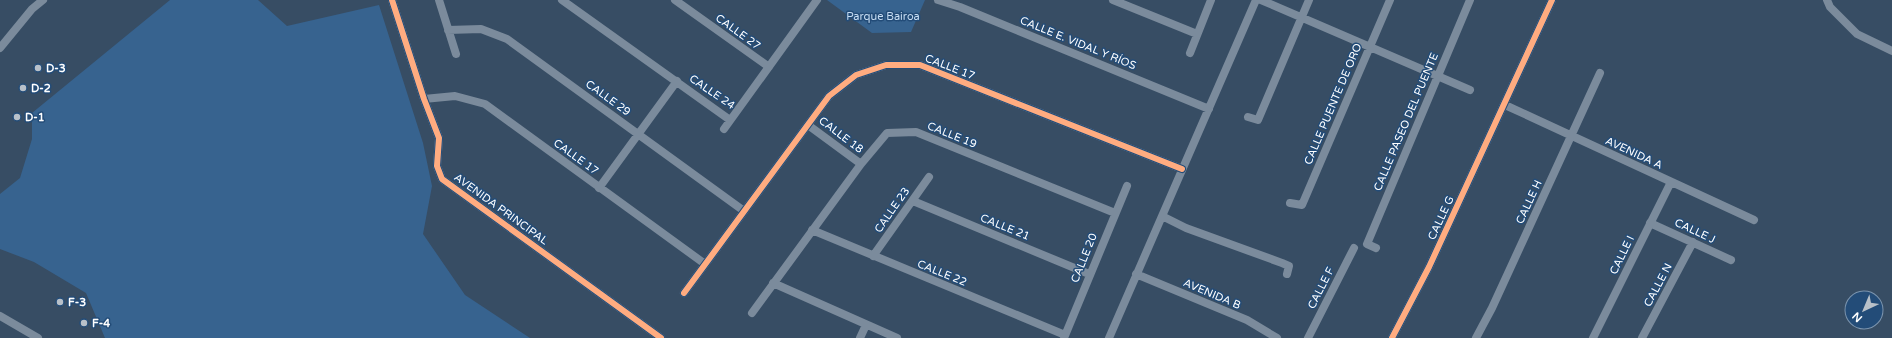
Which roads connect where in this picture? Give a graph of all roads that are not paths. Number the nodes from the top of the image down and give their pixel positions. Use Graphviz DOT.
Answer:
graph roads {
  1 [pos="43,0"];
  2 [pos="392,0"];
  3 [pos="439,0"];
  4 [pos="562,0"];
  5 [pos="676,0"];
  6 [pos="817,0"];
  7 [pos="938,0"];
  8 [pos="1113,0"];
  9 [pos="1211,0"];
  10 [pos="1256,0"];
  11 [pos="1261,0"];
  12 [pos="1309,0"];
  13 [pos="1390,0"];
  14 [pos="1470,0"];
  15 [pos="1552,0"];
  16 [pos="1827,0"];
  17 [pos="961,3"];
  18 [pos="1302,17"];
  19 [pos="448,30"];
  20 [pos="1197,34"];
  21 [pos="1370,46"];
  22 [pos="0,48"];
  23 [pos="1892,51"];
  24 [pos="1190,53"];
  25 [pos="456,54"];
  26 [pos="769,67"];
  27 [pos="1600,73"];
  28 [pos="1438,75"];
  29 [pos="677,81"];
  30 [pos="1470,90"];
  31 [pos="424,99"];
  32 [pos="1505,105"];
  33 [pos="1209,109"];
  34 [pos="1248,116"];
  35 [pos="730,120"];
  36 [pos="808,125"];
  37 [pos="724,129"];
  38 [pos="638,134"];
  39 [pos="1572,136"];
  40 [pos="860,164"];
  41 [pos="1182,170"];
  42 [pos="929,177"];
  43 [pos="1671,182"];
  44 [pos="1127,186"];
  45 [pos="599,188"];
  46 [pos="913,200"];
  47 [pos="1290,203"];
  48 [pos="744,211"];
  49 [pos="1115,213"];
  50 [pos="1162,216"];
  51 [pos="1754,220"];
  52 [pos="1650,223"];
  53 [pos="812,230"];
  54 [pos="1693,242"];
  55 [pos="1354,248"];
  56 [pos="1376,248"];
  57 [pos="873,256"];
  58 [pos="1731,260"];
  59 [pos="704,264"];
  60 [pos="1089,274"];
  61 [pos="1136,274"];
  62 [pos="1286,274"];
  63 [pos="773,284"];
  64 [pos="684,293"];
  65 [pos="752,313"];
  66 [pos="0,316"];
  67 [pos="866,325"];
  68 [pos="1064,337"];
  69 [pos="38,338"];
  70 [pos="661,338"];
  71 [pos="860,338"];
  72 [pos="897,338"];
  73 [pos="1109,338"];
  74 [pos="1277,338"];
  75 [pos="1308,338"];
  76 [pos="1392,338"];
  77 [pos="1476,338"];
  78 [pos="1594,338"];
  79 [pos="1642,338"];
  1 -- 22 [label="street"];
  2 -- 31 [label="street, AVENIDA PRINCIPAL"];
  3 -- 19 [label="street"];
  4 -- 29 [label="street, CALLE 24"];
  5 -- 26 [label="street, CALLE 27"];
  6 -- 26 [label="street, CALLE 24"];
  7 -- 17 [label="street, CALLE E. VIDAL Y RÍOS"];
  8 -- 20 [label="street"];
  9 -- 20 [label="street"];
  10 -- 33 [label="street"];
  11 -- 18 [label="street"];
  12 -- 18 [label="street"];
  13 -- 21 [label="street, CALLE PUENTE DE ORO"];
  14 -- 28 [label="street, CALLE PASEO DEL PUENTE"];
  15 -- 32 [label="street, CALLE G"];
  16 -- 23 [label="street"];
  17 -- 33 [label="street, CALLE E. VIDAL Y RÍOS"];
  18 -- 21 [label="street"];
  18 -- 34 [label="street"];
  19 -- 25 [label="street"];
  19 -- 38 [label="street, CALLE 29"];
  20 -- 24 [label="street"];
  21 -- 28 [label="street"];
  21 -- 47 [label="street, CALLE PUENTE DE ORO"];
  26 -- 35 [label="street, CALLE 24"];
  27 -- 39 [label="street, CALLE H"];
  28 -- 30 [label="street"];
  28 -- 56 [label="street, CALLE PASEO DEL PUENTE"];
  29 -- 35 [label="street, CALLE 24"];
  29 -- 38 [label="street"];
  31 -- 45 [label="street, CALLE 17"];
  31 -- 70 [label="street, AVENIDA PRINCIPAL"];
  32 -- 39 [label="street, AVENIDA A"];
  32 -- 76 [label="street, CALLE G"];
  33 -- 41 [label="street"];
  35 -- 37 [label="street"];
  36 -- 40 [label="street, CALLE 18"];
  36 -- 41 [label="street, CALLE 17"];
  36 -- 48 [label="street, CALLE 17"];
  38 -- 45 [label="street"];
  38 -- 48 [label="street, CALLE 29"];
  39 -- 43 [label="street, AVENIDA A"];
  39 -- 77 [label="street, CALLE H"];
  40 -- 49 [label="street, CALLE 19"];
  40 -- 53 [label="street, CALLE 19"];
  41 -- 50 [label="street"];
  42 -- 46 [label="street, CALLE 23"];
  43 -- 51 [label="street, AVENIDA A"];
  43 -- 52 [label="street, CALLE I"];
  44 -- 49 [label="street, CALLE 20"];
  45 -- 59 [label="street, CALLE 17"];
  46 -- 57 [label="street, CALLE 23"];
  46 -- 60 [label="street, CALLE 21"];
  48 -- 59 [label="street, CALLE 17"];
  49 -- 60 [label="street, CALLE 20"];
  50 -- 61 [label="street"];
  50 -- 62 [label="street"];
  52 -- 54 [label="street, CALLE J"];
  52 -- 78 [label="street, CALLE I"];
  53 -- 57 [label="street, CALLE 22"];
  53 -- 63 [label="street, CALLE 19"];
  54 -- 58 [label="street, CALLE J"];
  54 -- 79 [label="street, CALLE N"];
  55 -- 75 [label="street, CALLE F"];
  57 -- 68 [label="street, CALLE 22"];
  59 -- 64 [label="street, CALLE 17"];
  60 -- 68 [label="street, CALLE 20"];
  61 -- 73 [label="street"];
  61 -- 74 [label="street, AVENIDA B"];
  63 -- 65 [label="street, CALLE 19"];
  63 -- 67 [label="street"];
  66 -- 69 [label="street"];
  67 -- 71 [label="street"];
  67 -- 72 [label="street"];
}
